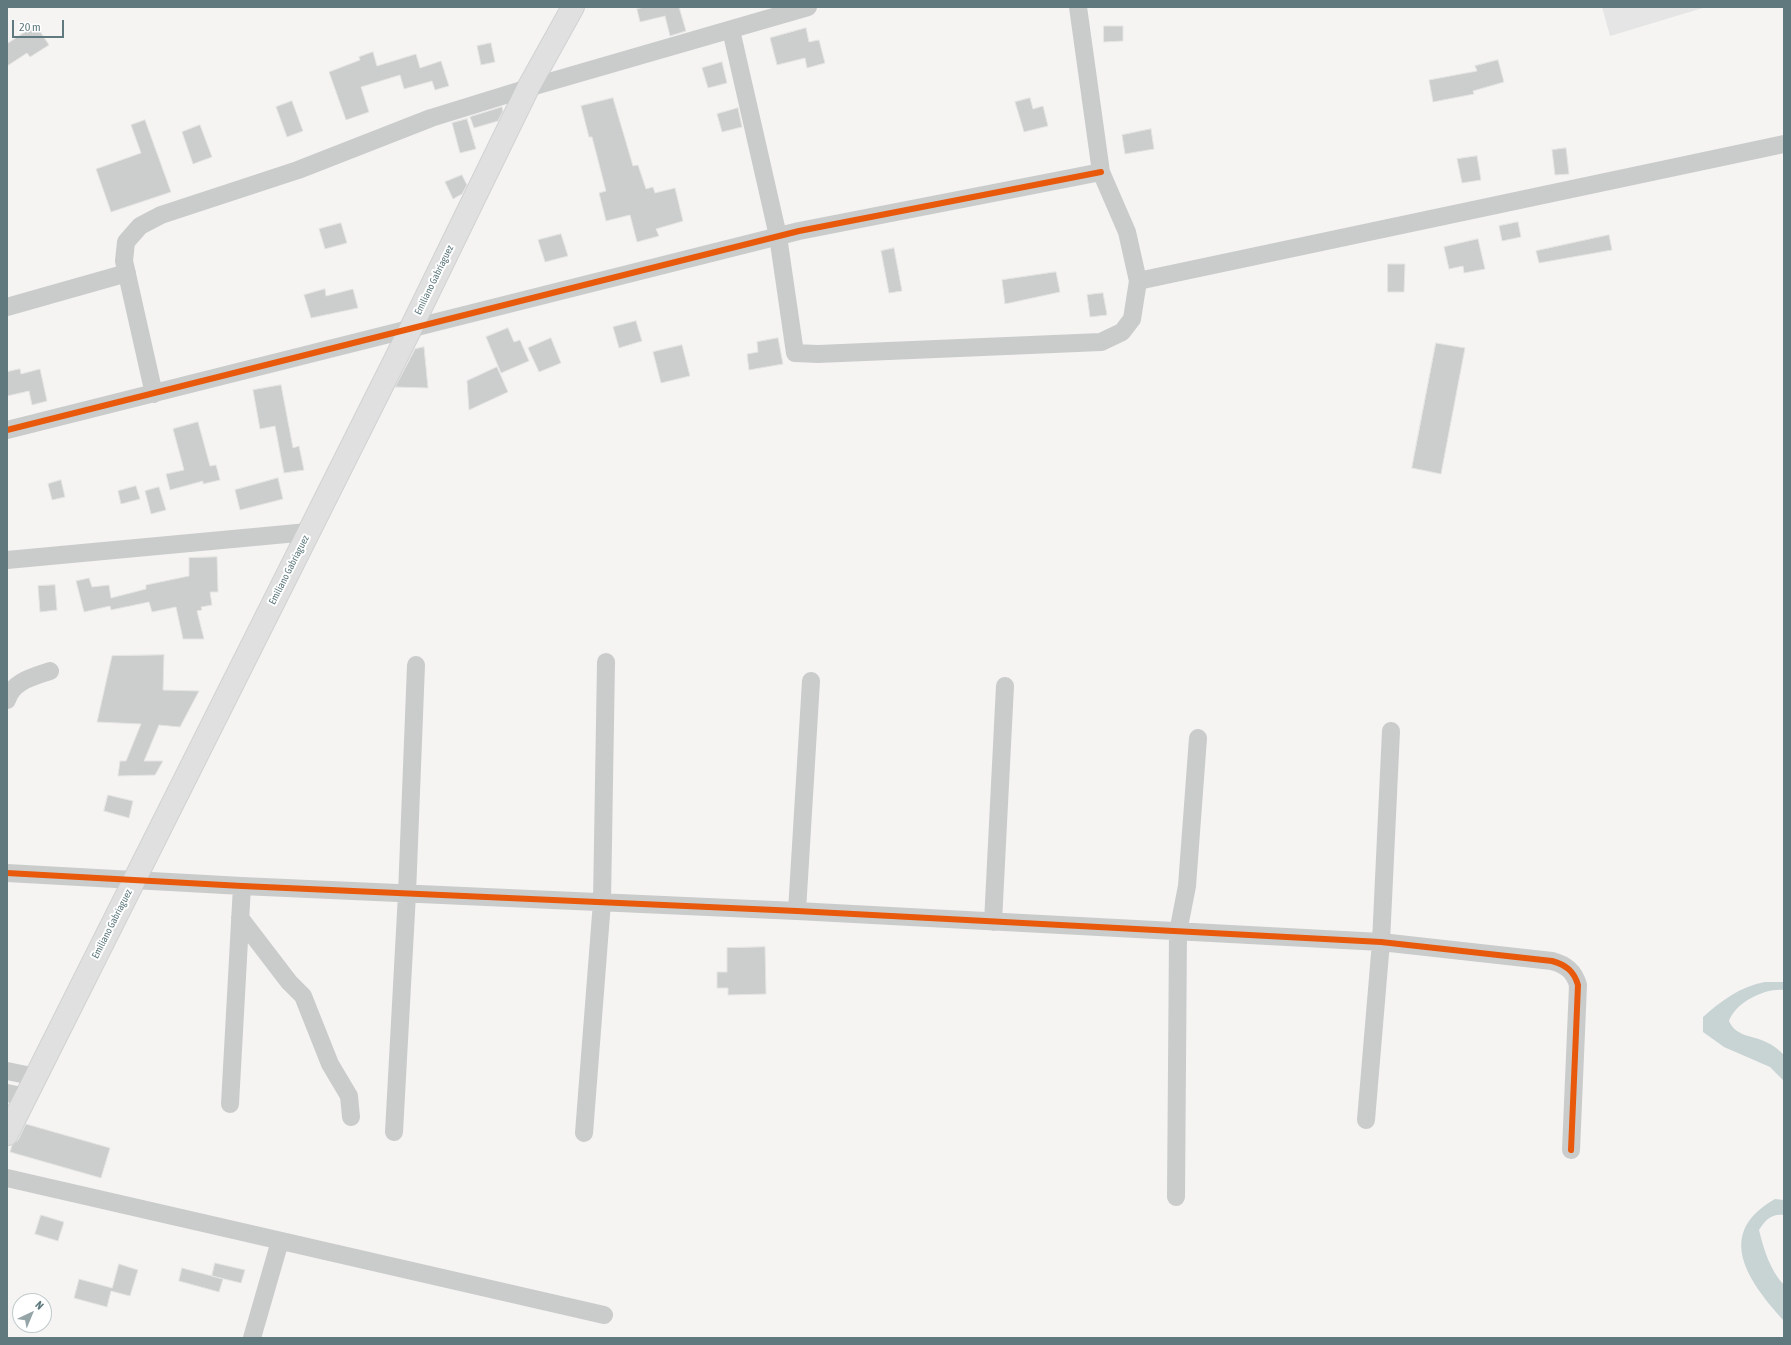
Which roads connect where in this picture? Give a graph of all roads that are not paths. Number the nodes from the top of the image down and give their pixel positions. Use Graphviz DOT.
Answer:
graph roads {
  1 [pos="572,7"];
  2 [pos="808,7"];
  3 [pos="1078,7"];
  4 [pos="732,30"];
  5 [pos="528,88"];
  6 [pos="1784,144"];
  7 [pos="1101,172"];
  8 [pos="778,236"];
  9 [pos="127,274"];
  10 [pos="1138,281"];
  11 [pos="7,307"];
  12 [pos="410,330"];
  13 [pos="154,394"];
  14 [pos="7,430"];
  15 [pos="308,532"];
  16 [pos="7,560"];
  17 [pos="606,662"];
  18 [pos="416,665"];
  19 [pos="50,670"];
  20 [pos="811,682"];
  21 [pos="1005,686"];
  22 [pos="7,700"];
  23 [pos="1391,731"];
  24 [pos="1198,738"];
  25 [pos="7,873"];
  26 [pos="133,881"];
  27 [pos="242,886"];
  28 [pos="407,894"];
  29 [pos="602,902"];
  30 [pos="797,911"];
  31 [pos="240,918"];
  32 [pos="993,922"];
  33 [pos="1178,932"];
  34 [pos="1381,942"];
  35 [pos="7,1072"];
  36 [pos="36,1077"];
  37 [pos="16,1095"];
  38 [pos="230,1104"];
  39 [pos="351,1116"];
  40 [pos="1366,1120"];
  41 [pos="394,1132"];
  42 [pos="584,1133"];
  43 [pos="7,1134"];
  44 [pos="1571,1150"];
  45 [pos="7,1178"];
  46 [pos="1176,1197"];
  47 [pos="280,1241"];
  48 [pos="604,1315"];
  49 [pos="252,1338"];
  1 -- 5 [label="main road, Emiliano Gabriaguez"];
  2 -- 4 [label="street"];
  3 -- 7 [label="street"];
  4 -- 5 [label="street"];
  4 -- 8 [label="street"];
  5 -- 9 [label="street"];
  5 -- 12 [label="main road, Emiliano Gabriaguez"];
  6 -- 10 [label="street"];
  7 -- 8 [label="street"];
  7 -- 10 [label="street"];
  8 -- 10 [label="street"];
  8 -- 12 [label="street"];
  9 -- 11 [label="street"];
  9 -- 13 [label="street"];
  12 -- 13 [label="street"];
  12 -- 15 [label="main road, Emiliano Gabriaguez"];
  13 -- 14 [label="street"];
  15 -- 16 [label="street"];
  15 -- 26 [label="main road, Emiliano Gabriaguez"];
  17 -- 29 [label="street"];
  18 -- 28 [label="street"];
  19 -- 22 [label="street"];
  20 -- 30 [label="street"];
  21 -- 32 [label="street"];
  23 -- 34 [label="street"];
  24 -- 33 [label="street"];
  25 -- 26 [label="street"];
  26 -- 27 [label="street"];
  26 -- 36 [label="main road, Emiliano Gabriaguez"];
  27 -- 28 [label="street"];
  27 -- 31 [label="street"];
  28 -- 29 [label="street"];
  28 -- 41 [label="street"];
  29 -- 30 [label="street"];
  29 -- 42 [label="street"];
  30 -- 32 [label="street"];
  31 -- 38 [label="street"];
  31 -- 39 [label="street"];
  32 -- 33 [label="street"];
  33 -- 34 [label="street"];
  33 -- 46 [label="street"];
  34 -- 40 [label="street"];
  34 -- 44 [label="street"];
  35 -- 36 [label="street"];
  36 -- 37 [label="main road, Emiliano Gabriaguez"];
  37 -- 43 [label="main road, Emiliano Gabriaguez"];
  45 -- 47 [label="street"];
  47 -- 48 [label="street"];
  47 -- 49 [label="street"];
}
